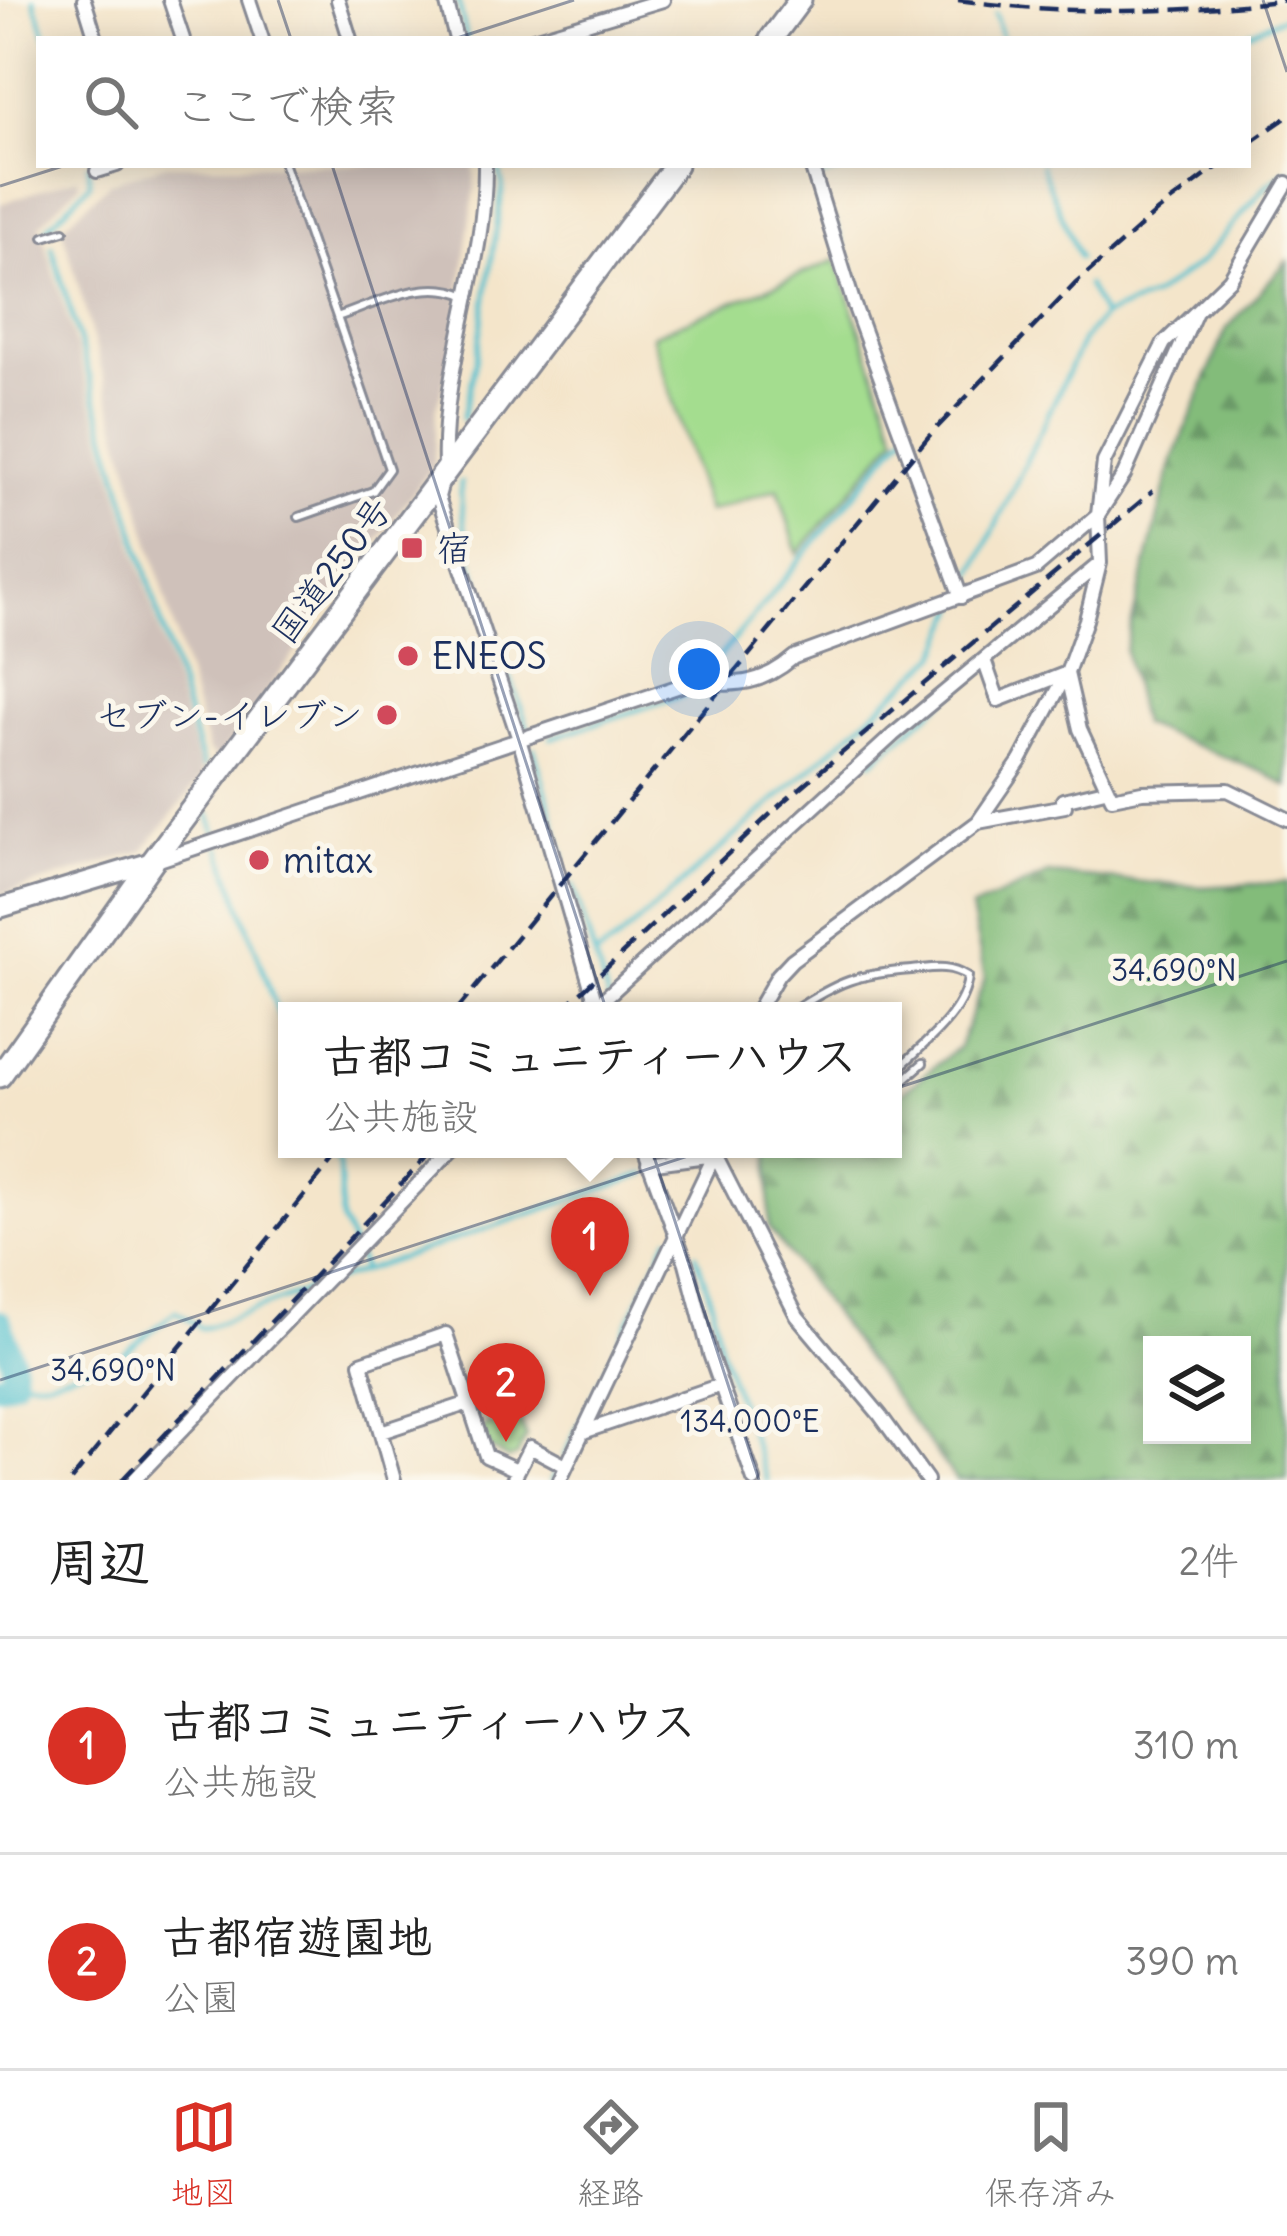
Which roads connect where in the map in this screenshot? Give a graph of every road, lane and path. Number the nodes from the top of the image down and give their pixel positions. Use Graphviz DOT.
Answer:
graph roads {
  1 [pos="84,0"];
  2 [pos="170,0"];
  3 [pos="249,0"];
  4 [pos="338,0"];
  5 [pos="446,0"];
  6 [pos="663,0"];
  7 [pos="800,0"];
  8 [pos="95,36"];
  9 [pos="182,36"];
  10 [pos="261,36"];
  11 [pos="349,36"];
  12 [pos="455,36"];
  13 [pos="543,36"];
  14 [pos="773,36"];
  15 [pos="107,168"];
  16 [pos="285,168"];
  17 [pos="484,168"];
  18 [pos="675,168"];
  19 [pos="812,168"];
  20 [pos="97,171"];
  21 [pos="1287,183"];
  22 [pos="64,231"];
  23 [pos="44,237"];
  24 [pos="470,297"];
  25 [pos="1195,314"];
  26 [pos="337,316"];
  27 [pos="444,422"];
  28 [pos="477,434"];
  29 [pos="446,471"];
  30 [pos="1097,515"];
  31 [pos="298,517"];
  32 [pos="1100,563"];
  33 [pos="961,597"];
  34 [pos="985,664"];
  35 [pos="1067,673"];
  36 [pos="519,739"];
  37 [pos="1105,790"];
  38 [pos="1287,819"];
  39 [pos="978,822"];
  40 [pos="152,862"];
  41 [pos="97,879"];
  42 [pos="0,908"];
  43 [pos="118,912"];
  44 [pos="599,1002"];
  45 [pos="602,1002"];
  46 [pos="768,1002"];
  47 [pos="807,1002"];
  48 [pos="923,1063"];
  49 [pos="902,1065"];
  50 [pos="0,1076"];
  51 [pos="902,1081"];
  52 [pos="443,1158"];
  53 [pos="652,1158"];
  54 [pos="680,1158"];
  55 [pos="714,1158"];
  56 [pos="720,1158"];
  57 [pos="655,1162"];
  58 [pos="677,1240"];
  59 [pos="721,1385"];
  60 [pos="469,1403"];
  61 [pos="381,1432"];
  62 [pos="584,1432"];
  63 [pos="566,1466"];
  64 [pos="515,1475"];
  65 [pos="134,1480"];
  66 [pos="394,1480"];
  67 [pos="560,1480"];
  68 [pos="754,1480"];
  69 [pos="927,1480"];
  1 -- 8 [label="street"];
  2 -- 9 [label="street"];
  3 -- 10 [label="street"];
  4 -- 11 [label="street"];
  5 -- 12 [label="street"];
  6 -- 13 [label="street"];
  7 -- 14 [label="highway"];
  15 -- 20 [label="street"];
  16 -- 26 [label="lane"];
  17 -- 24 [label="street"];
  18 -- 28 [label="highway, 国道250号"];
  19 -- 33 [label="street"];
  21 -- 25 [label="street"];
  22 -- 23 [label="lane"];
  24 -- 26 [label="lane"];
  24 -- 27 [label="street"];
  25 -- 30 [label="street"];
  25 -- 30 [label="street"];
  26 -- 31 [label="lane"];
  27 -- 28 [label="street"];
  27 -- 29 [label="street"];
  28 -- 29 [label="highway, 国道250号"];
  29 -- 36 [label="street"];
  29 -- 40 [label="highway, 国道250号"];
  30 -- 32 [label="street"];
  30 -- 33 [label="street"];
  32 -- 34 [label="street"];
  32 -- 35 [label="street"];
  33 -- 36 [label="street"];
  34 -- 35 [label="street"];
  34 -- 45 [label="street"];
  35 -- 37 [label="street"];
  35 -- 39 [label="street"];
  36 -- 40 [label="street"];
  36 -- 44 [label="street"];
  37 -- 38 [label="street"];
  37 -- 39 [label="street"];
  39 -- 46 [label="street"];
  40 -- 41 [label="main road"];
  40 -- 43 [label="highway, 国道250号"];
  41 -- 42 [label="main road"];
  41 -- 43 [label="main road"];
  43 -- 50 [label="highway, 国道250号"];
  47 -- 49 [label="lane"];
  48 -- 51 [label="lane"];
  52 -- 65 [label="street"];
  53 -- 57 [label="street"];
  54 -- 57 [label="street"];
  55 -- 58 [label="street"];
  56 -- 69 [label="street"];
  57 -- 58 [label="street"];
  58 -- 59 [label="street"];
  58 -- 62 [label="street"];
  59 -- 62 [label="street"];
  59 -- 68 [label="street"];
  60 -- 61 [label="street"];
  60 -- 61 [label="street"];
  60 -- 64 [label="street"];
  61 -- 66 [label="street"];
  62 -- 63 [label="street"];
  63 -- 64 [label="street"];
  63 -- 67 [label="street"];
}
